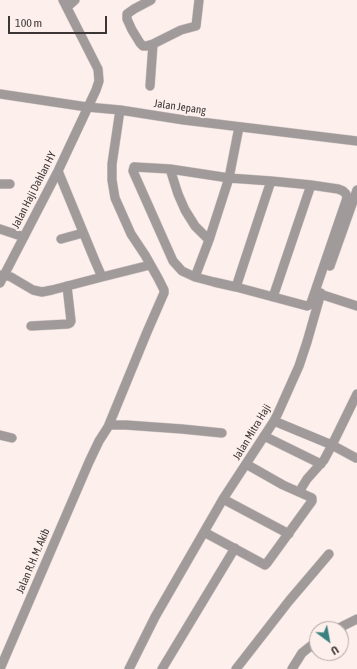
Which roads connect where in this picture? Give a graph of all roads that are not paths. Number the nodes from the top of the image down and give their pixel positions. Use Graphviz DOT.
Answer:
graph roads {
  1 [pos="75,0"];
  2 [pos="151,0"];
  3 [pos="199,0"];
  4 [pos="65,3"];
  5 [pos="153,44"];
  6 [pos="150,86"];
  7 [pos="0,94"];
  8 [pos="88,107"];
  9 [pos="120,110"];
  10 [pos="238,127"];
  11 [pos="357,141"];
  12 [pos="170,169"];
  13 [pos="58,171"];
  14 [pos="229,178"];
  15 [pos="271,180"];
  16 [pos="0,184"];
  17 [pos="10,184"];
  18 [pos="311,185"];
  19 [pos="357,190"];
  20 [pos="0,229"];
  21 [pos="83,233"];
  22 [pos="24,237"];
  23 [pos="61,239"];
  24 [pos="209,240"];
  25 [pos="150,264"];
  26 [pos="102,277"];
  27 [pos="195,277"];
  28 [pos="1,278"];
  29 [pos="67,286"];
  30 [pos="236,287"];
  31 [pos="320,294"];
  32 [pos="273,297"];
  33 [pos="357,306"];
  34 [pos="31,326"];
  35 [pos="357,394"];
  36 [pos="274,421"];
  37 [pos="108,427"];
  38 [pos="222,433"];
  39 [pos="0,435"];
  40 [pos="264,436"];
  41 [pos="12,438"];
  42 [pos="332,445"];
  43 [pos="356,458"];
  44 [pos="246,464"];
  45 [pos="322,464"];
  46 [pos="299,492"];
  47 [pos="224,499"];
  48 [pos="204,532"];
  49 [pos="288,534"];
  50 [pos="235,548"];
  51 [pos="329,554"];
  52 [pos="309,648"];
  53 [pos="0,669"];
  54 [pos="129,669"];
  55 [pos="162,669"];
  56 [pos="236,669"];
  57 [pos="292,669"];
  1 -- 4 [label="street"];
  2 -- 5 [label="street"];
  3 -- 5 [label="street"];
  4 -- 8 [label="street, Jalan Haji Dahlan HY"];
  5 -- 6 [label="street"];
  7 -- 8 [label="street, Jalan Jepang"];
  8 -- 9 [label="street, Jalan Jepang"];
  8 -- 13 [label="street, Jalan Haji Dahlan HY"];
  9 -- 10 [label="street, Jalan Jepang"];
  9 -- 25 [label="street, Jalan R.H. M. Akib"];
  10 -- 11 [label="street, Jalan Jepang"];
  10 -- 14 [label="street"];
  12 -- 14 [label="street"];
  12 -- 24 [label="street"];
  12 -- 27 [label="street"];
  13 -- 21 [label="street"];
  13 -- 22 [label="street, Jalan Haji Dahlan HY"];
  14 -- 15 [label="street"];
  14 -- 24 [label="street"];
  15 -- 18 [label="street"];
  15 -- 30 [label="street"];
  16 -- 17 [label="street"];
  18 -- 32 [label="street"];
  18 -- 32 [label="street"];
  19 -- 31 [label="street, Jalan Mitra Haji"];
  20 -- 22 [label="street"];
  21 -- 23 [label="street"];
  21 -- 26 [label="street"];
  22 -- 28 [label="street, Jalan Haji Dahlan HY"];
  24 -- 27 [label="street"];
  25 -- 26 [label="street"];
  25 -- 37 [label="street, Jalan R.H. M. Akib"];
  26 -- 29 [label="street"];
  27 -- 30 [label="street"];
  28 -- 29 [label="street"];
  29 -- 34 [label="street"];
  30 -- 32 [label="street"];
  31 -- 33 [label="street"];
  31 -- 36 [label="street, Jalan Mitra Haji"];
  35 -- 42 [label="street"];
  36 -- 40 [label="street, Jalan Mitra Haji"];
  36 -- 42 [label="street"];
  37 -- 38 [label="street"];
  37 -- 53 [label="street, Jalan R.H. M. Akib"];
  39 -- 41 [label="street"];
  40 -- 44 [label="street, Jalan Mitra Haji"];
  40 -- 45 [label="street"];
  42 -- 43 [label="street"];
  42 -- 45 [label="street"];
  44 -- 46 [label="street"];
  44 -- 47 [label="street, Jalan Mitra Haji"];
  45 -- 46 [label="street"];
  46 -- 49 [label="street"];
  47 -- 48 [label="street, Jalan Mitra Haji"];
  47 -- 49 [label="street"];
  48 -- 50 [label="street"];
  48 -- 54 [label="street, Jalan Mitra Haji"];
  49 -- 50 [label="street"];
  50 -- 55 [label="street"];
  51 -- 56 [label="street"];
  52 -- 57 [label="street"];
}
